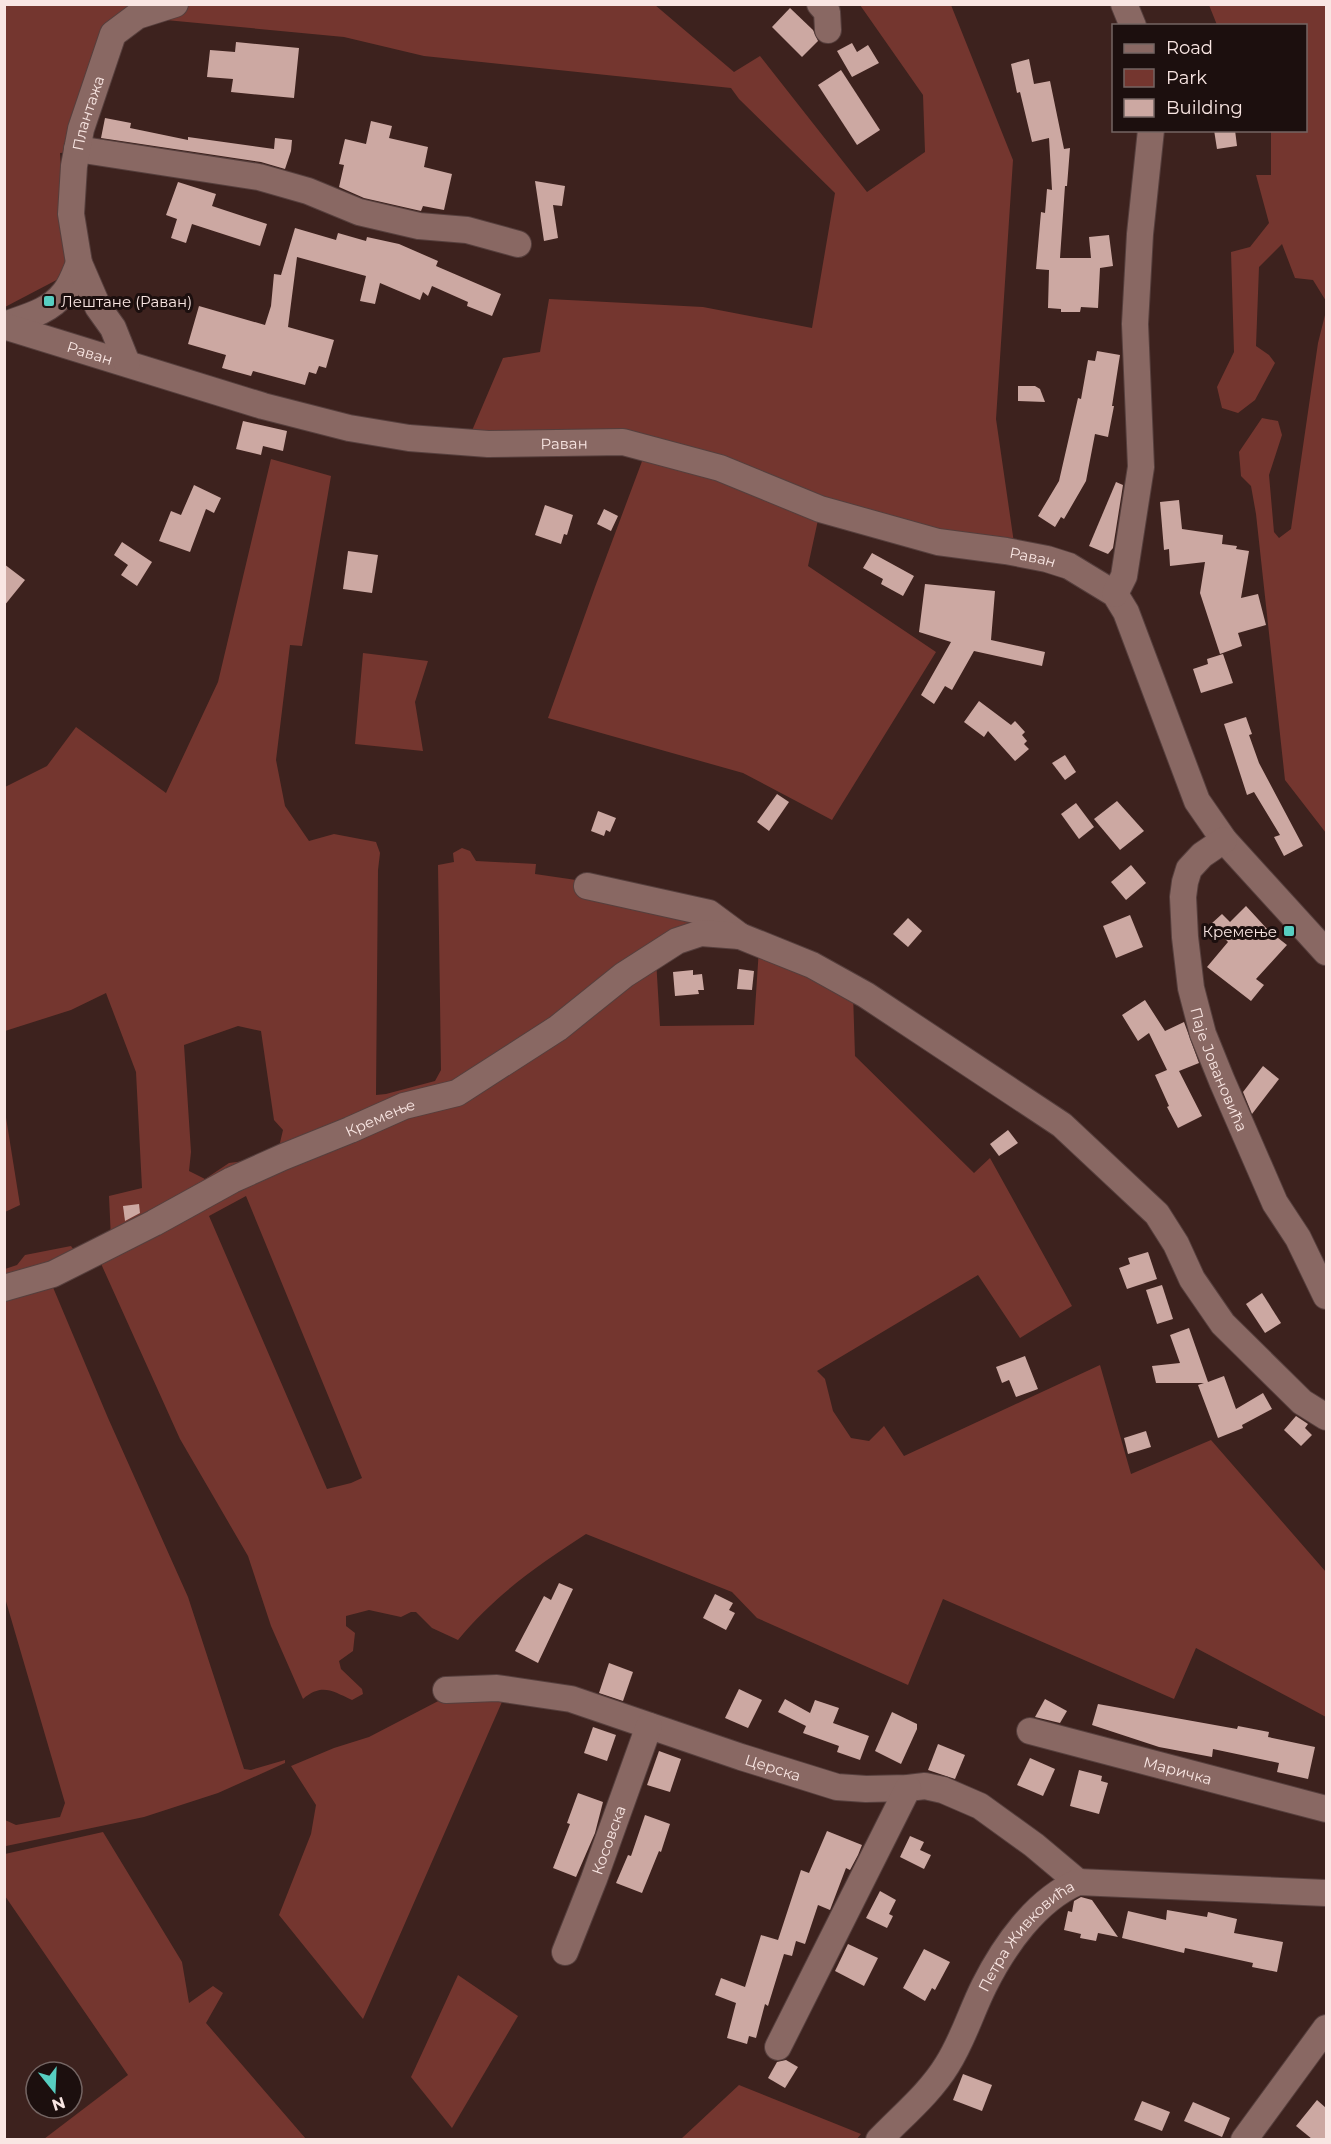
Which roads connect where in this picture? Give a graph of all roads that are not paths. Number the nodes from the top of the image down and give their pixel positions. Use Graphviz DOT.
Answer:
graph roads {
  1 [pos="174,4"];
  2 [pos="820,4"];
  3 [pos="1124,4"];
  4 [pos="1132,24"];
  5 [pos="828,30"];
  6 [pos="1151,132"];
  7 [pos="77,149"];
  8 [pos="518,244"];
  9 [pos="79,263"];
  10 [pos="4,326"];
  11 [pos="127,363"];
  12 [pos="1115,594"];
  13 [pos="1224,840"];
  14 [pos="587,886"];
  15 [pos="740,936"];
  16 [pos="1326,952"];
  17 [pos="4,1288"];
  18 [pos="1326,1296"];
  19 [pos="1326,1417"];
  20 [pos="446,1690"];
  21 [pos="649,1726"];
  22 [pos="1030,1731"];
  23 [pos="908,1788"];
  24 [pos="1326,1809"];
  25 [pos="1078,1882"];
  26 [pos="1326,1893"];
  27 [pos="565,1952"];
  28 [pos="1326,2028"];
  29 [pos="778,2046"];
  30 [pos="879,2139"];
  31 [pos="1244,2139"];
  1 -- 7 [label="street, Плантажа"];
  2 -- 5 [label="street"];
  3 -- 4 [label="street"];
  6 -- 12 [label="street"];
  7 -- 8 [label="street"];
  7 -- 9 [label="street, Плантажа"];
  9 -- 10 [label="street"];
  9 -- 11 [label="street, Плантажа"];
  10 -- 11 [label="street, Раван"];
  11 -- 12 [label="street, Раван"];
  12 -- 13 [label="street"];
  13 -- 16 [label="street"];
  13 -- 18 [label="street, Паје Јовановића"];
  14 -- 15 [label="street, Кремење"];
  15 -- 17 [label="street, Кремење"];
  15 -- 19 [label="street, Кремење"];
  20 -- 21 [label="street, Церска"];
  21 -- 23 [label="street, Церска"];
  21 -- 27 [label="street, Косовска"];
  22 -- 24 [label="street, Маричка"];
  23 -- 25 [label="street, Церска"];
  23 -- 29 [label="street"];
  25 -- 26 [label="street, Петра Живковића"];
  25 -- 30 [label="street, Петра Живковића"];
  28 -- 31 [label="street"];
}
